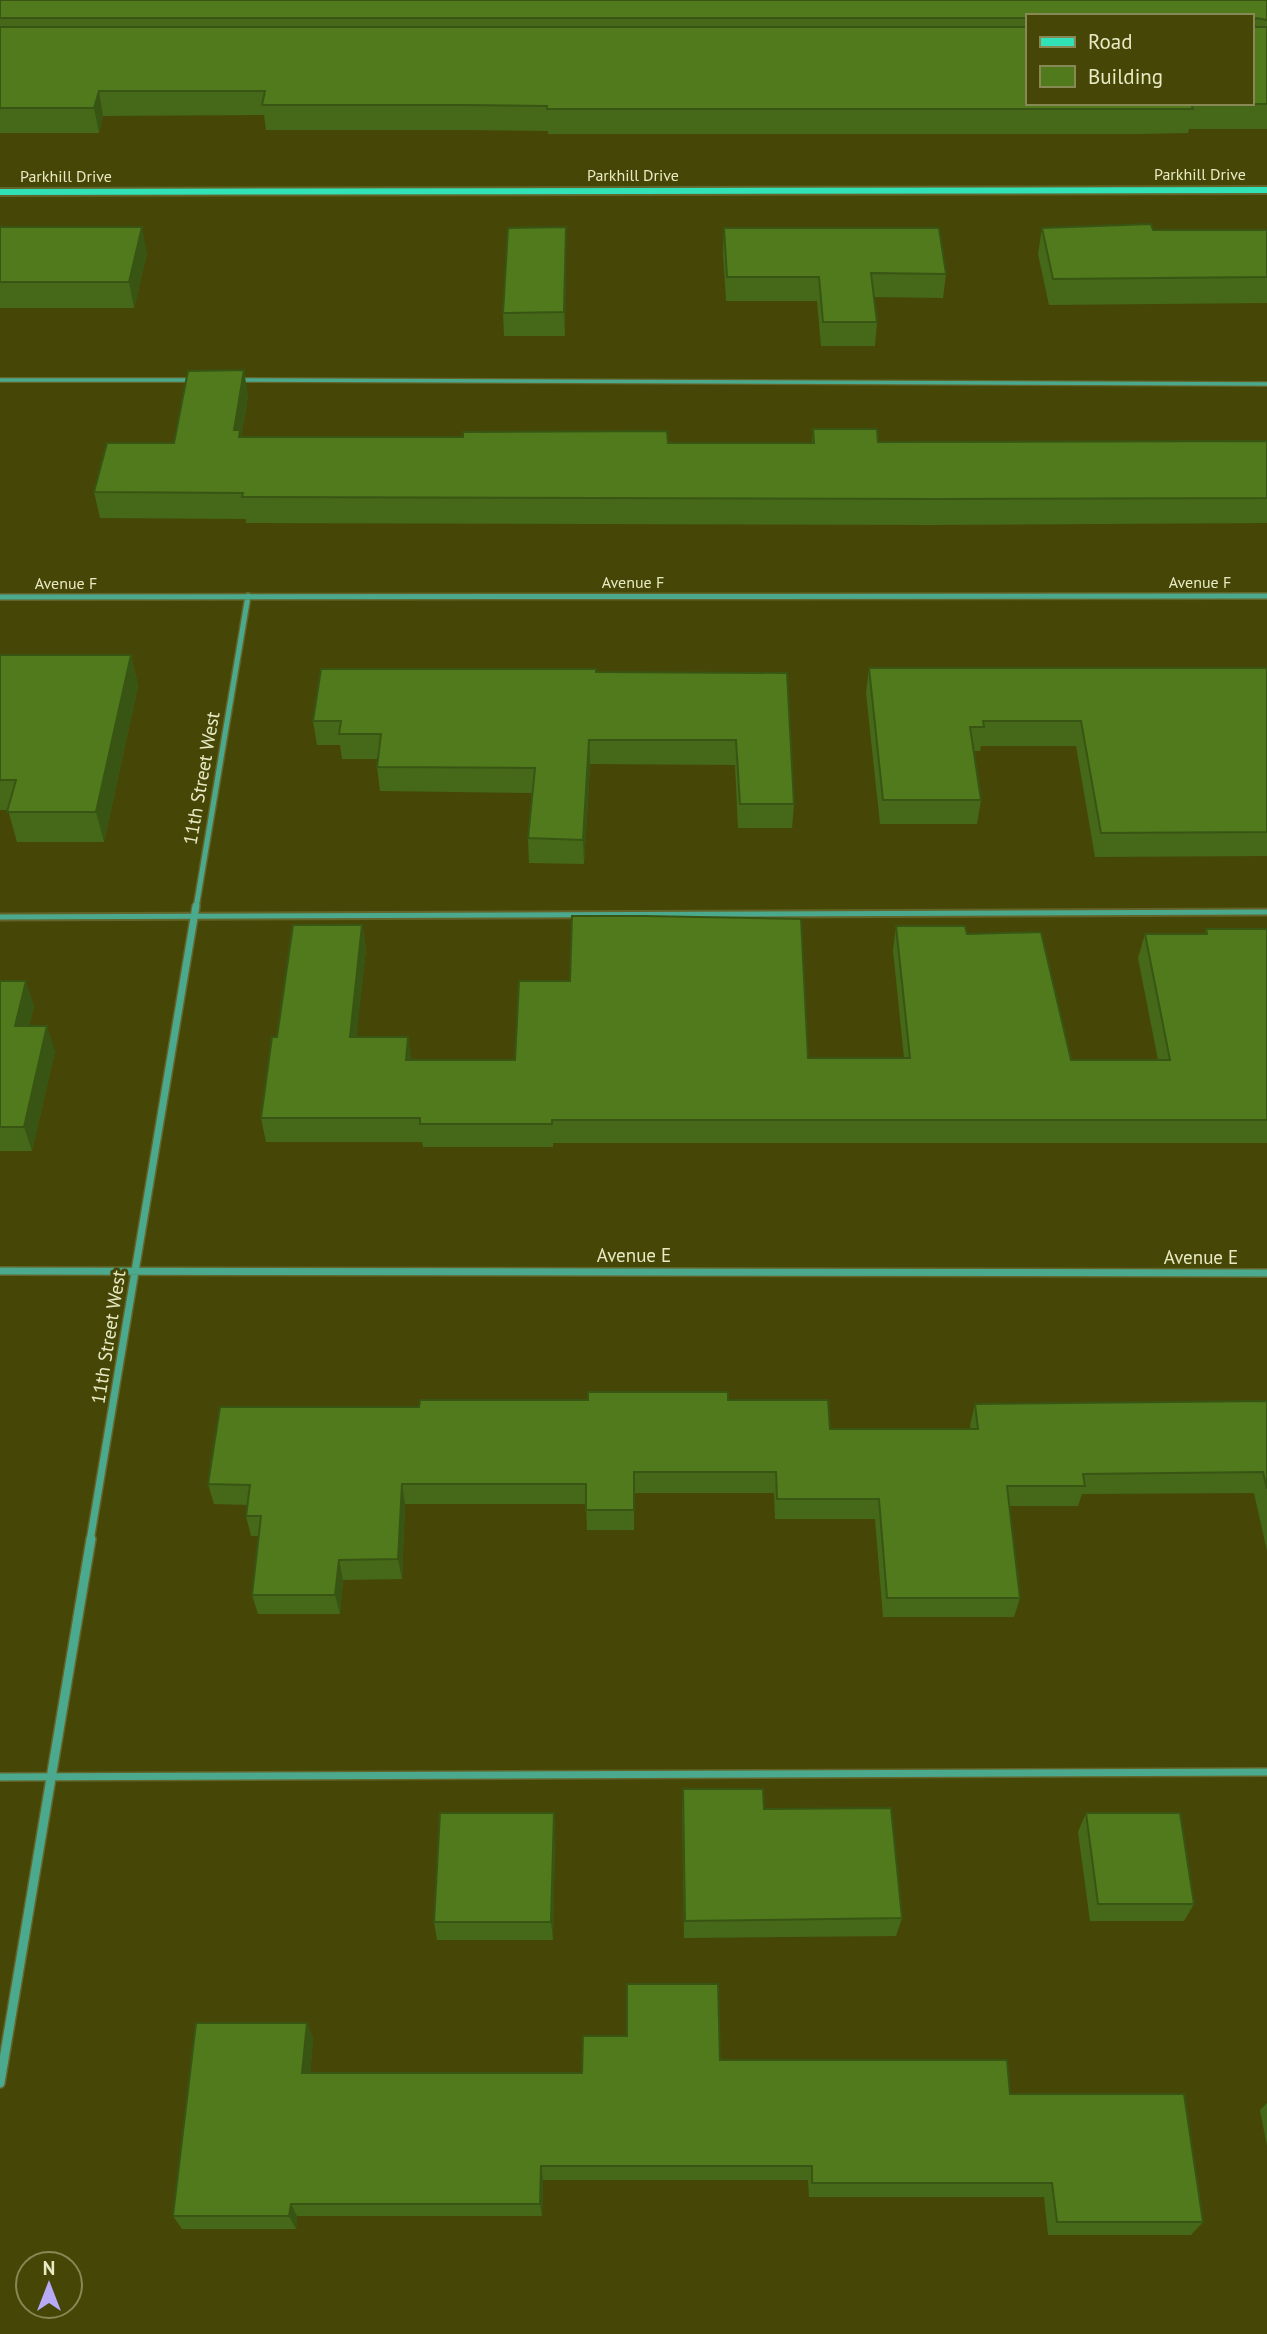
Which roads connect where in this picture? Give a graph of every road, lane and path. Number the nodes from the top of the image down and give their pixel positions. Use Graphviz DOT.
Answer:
graph roads {
  1 [pos="1267,190"];
  2 [pos="0,192"];
  3 [pos="0,380"];
  4 [pos="195,380"];
  5 [pos="237,380"];
  6 [pos="1267,384"];
  7 [pos="248,596"];
  8 [pos="1267,596"];
  9 [pos="0,597"];
  10 [pos="1267,912"];
  11 [pos="194,916"];
  12 [pos="0,917"];
  13 [pos="136,1269"];
  14 [pos="0,1271"];
  15 [pos="1267,1273"];
  16 [pos="1267,1772"];
  17 [pos="0,1777"];
  18 [pos="51,1777"];
  19 [pos="0,2083"];
  1 -- 2 [label="street, Parkhill Drive"];
  3 -- 4 [label="lane"];
  5 -- 6 [label="lane"];
  7 -- 8 [label="street, Avenue F"];
  7 -- 9 [label="street, Avenue F"];
  7 -- 11 [label="street, 11th Street West"];
  10 -- 11 [label="lane"];
  11 -- 12 [label="lane"];
  11 -- 13 [label="street, 11th Street West"];
  13 -- 14 [label="street, Avenue E"];
  13 -- 15 [label="street, Avenue E"];
  13 -- 18 [label="street, 11th Street West"];
  16 -- 18 [label="lane"];
  17 -- 18 [label="lane"];
  18 -- 19 [label="street, 11th Street West"];
}
